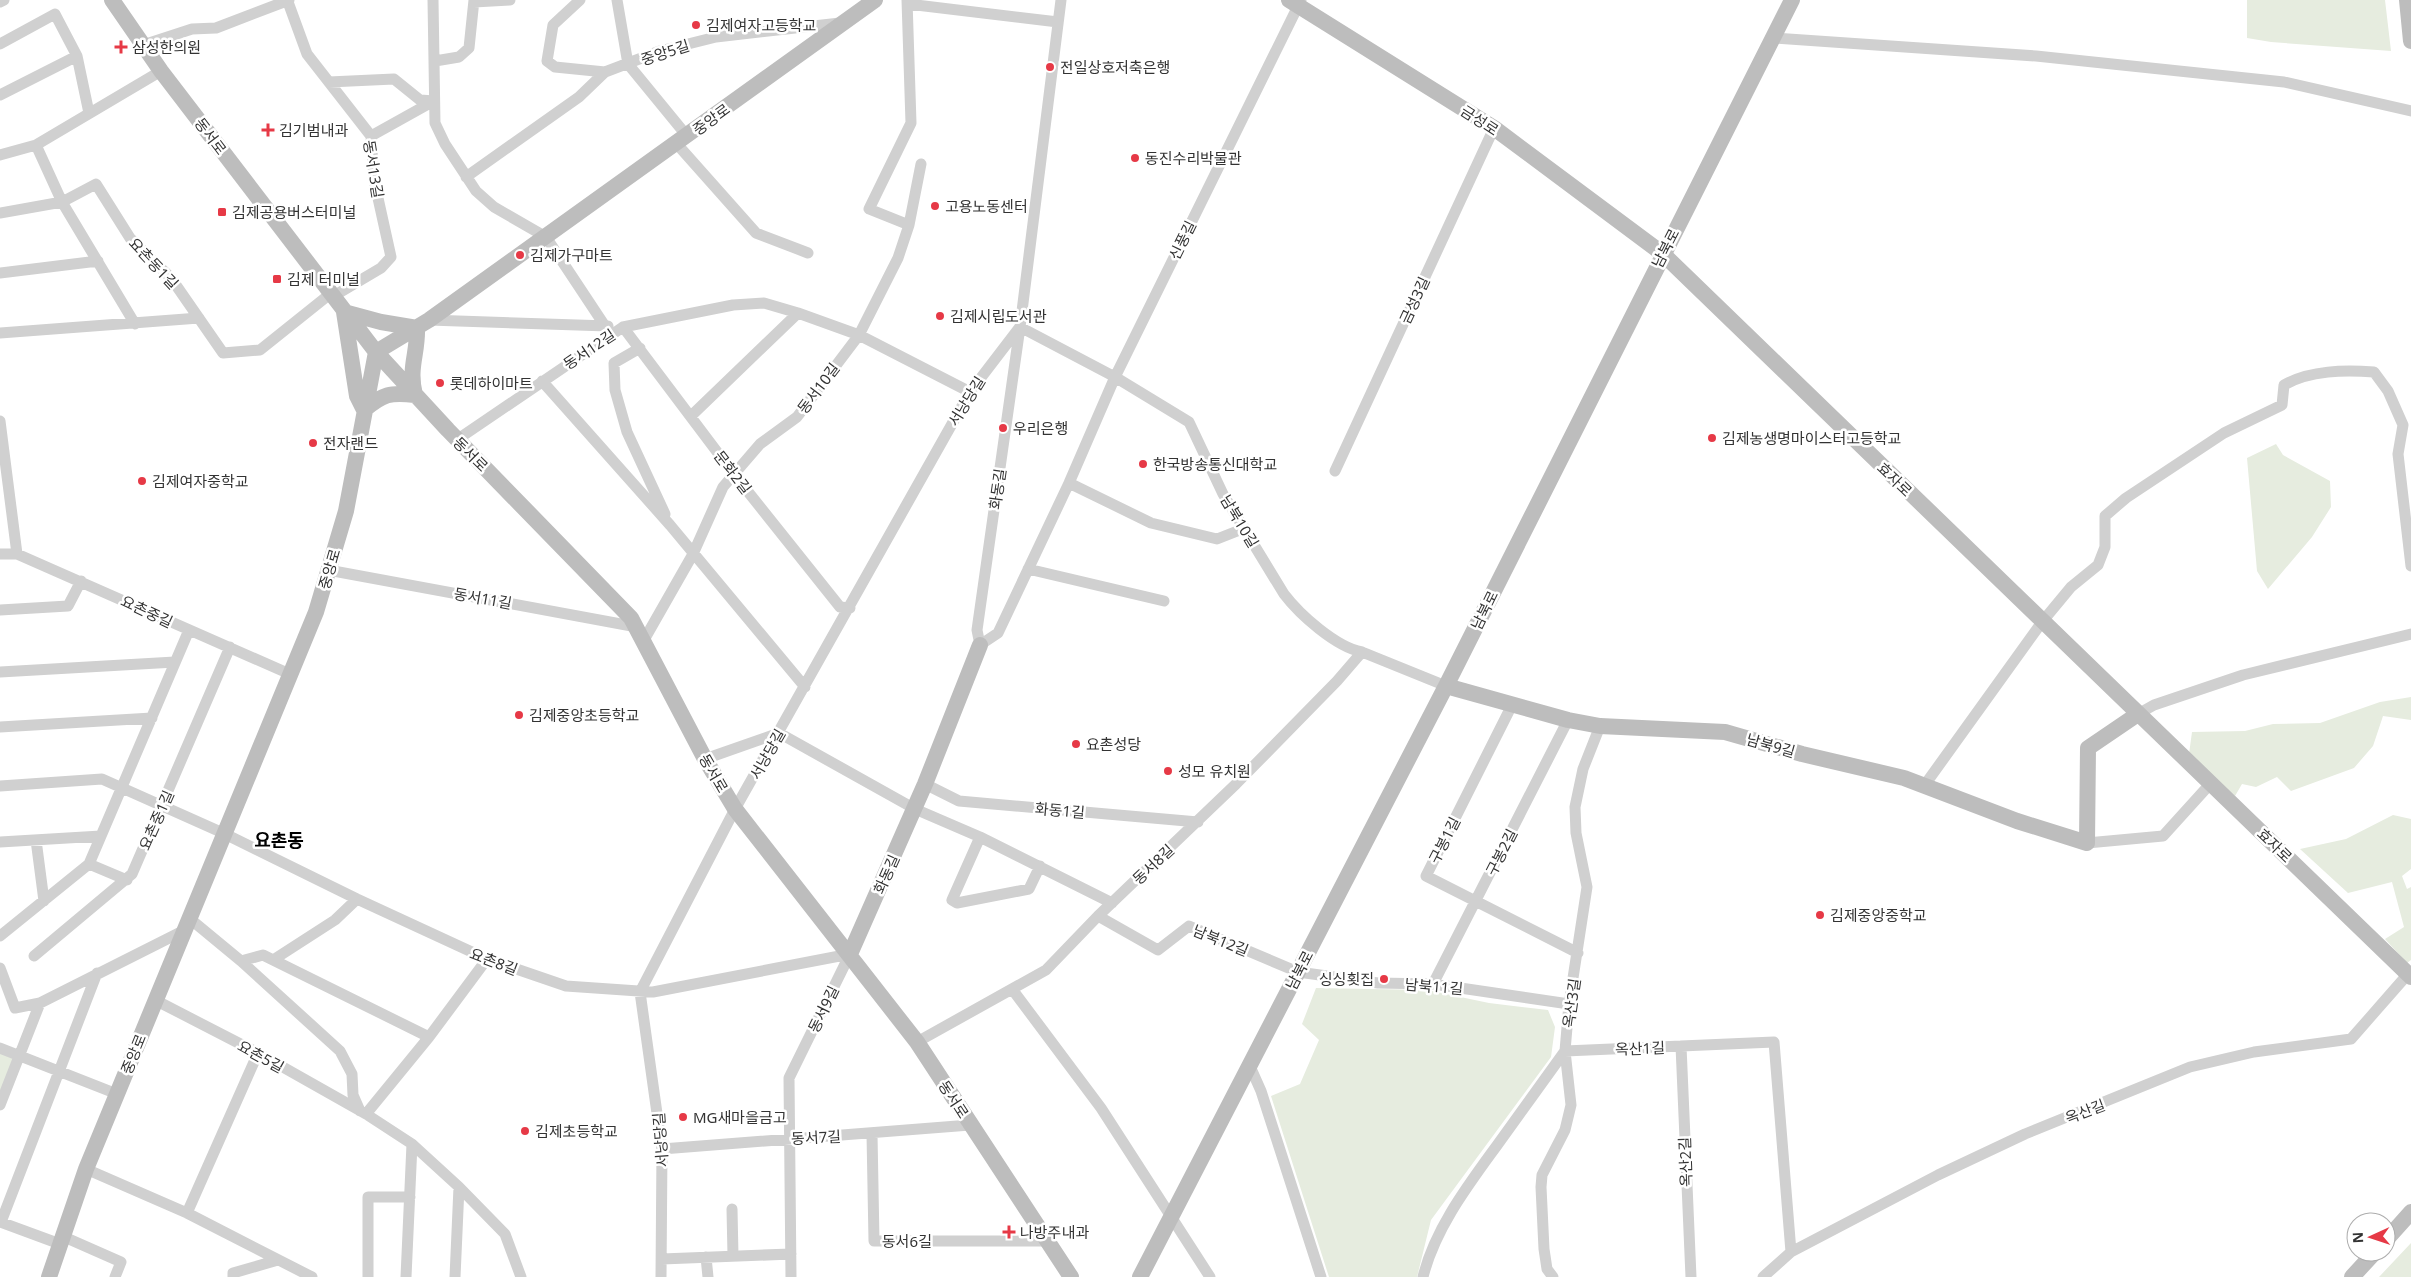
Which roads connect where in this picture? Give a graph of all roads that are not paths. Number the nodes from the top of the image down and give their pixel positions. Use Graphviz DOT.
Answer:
graph roads {
  1 [pos="4,0"];
  2 [pos="112,0"];
  3 [pos="433,0"];
  4 [pos="510,0"];
  5 [pos="580,0"];
  6 [pos="617,0"];
  7 [pos="875,0"];
  8 [pos="1061,0"];
  9 [pos="1792,0"];
  10 [pos="2407,0"];
  11 [pos="287,1"];
  12 [pos="474,1"];
  13 [pos="0,2"];
  14 [pos="907,2"];
  15 [pos="1296,2"];
  16 [pos="1058,22"];
  17 [pos="845,23"];
  18 [pos="1774,38"];
  19 [pos="2411,41"];
  20 [pos="0,44"];
  21 [pos="143,45"];
  22 [pos="77,56"];
  23 [pos="435,61"];
  24 [pos="628,64"];
  25 [pos="161,71"];
  26 [pos="605,72"];
  27 [pos="329,82"];
  28 [pos="0,95"];
  29 [pos="434,101"];
  30 [pos="2411,110"];
  31 [pos="89,113"];
  32 [pos="1494,128"];
  33 [pos="371,136"];
  34 [pos="682,139"];
  35 [pos="36,146"];
  36 [pos="0,155"];
  37 [pos="921,164"];
  38 [pos="466,177"];
  39 [pos="62,202"];
  40 [pos="0,213"];
  41 [pos="908,225"];
  42 [pos="546,237"];
  43 [pos="808,253"];
  44 [pos="1662,254"];
  45 [pos="98,261"];
  46 [pos="0,273"];
  47 [pos="331,296"];
  48 [pos="344,312"];
  49 [pos="798,313"];
  50 [pos="199,318"];
  51 [pos="135,324"];
  52 [pos="423,324"];
  53 [pos="605,326"];
  54 [pos="623,327"];
  55 [pos="1020,327"];
  56 [pos="0,333"];
  57 [pos="859,335"];
  58 [pos="640,348"];
  59 [pos="376,352"];
  60 [pos="1115,377"];
  61 [pos="542,381"];
  62 [pos="970,392"];
  63 [pos="416,395"];
  64 [pos="364,410"];
  65 [pos="691,416"];
  66 [pos="0,422"];
  67 [pos="458,439"];
  68 [pos="1335,471"];
  69 [pos="733,473"];
  70 [pos="1069,483"];
  71 [pos="670,525"];
  72 [pos="1245,528"];
  73 [pos="0,554"];
  74 [pos="17,554"];
  75 [pos="693,554"];
  76 [pos="2411,566"];
  77 [pos="1028,569"];
  78 [pos="328,570"];
  79 [pos="81,581"];
  80 [pos="1164,601"];
  81 [pos="850,608"];
  82 [pos="0,610"];
  83 [pos="2042,622"];
  84 [pos="189,630"];
  85 [pos="640,633"];
  86 [pos="2411,634"];
  87 [pos="980,645"];
  88 [pos="230,647"];
  89 [pos="1362,652"];
  90 [pos="175,662"];
  91 [pos="0,672"];
  92 [pos="292,675"];
  93 [pos="1446,686"];
  94 [pos="804,687"];
  95 [pos="1512,705"];
  96 [pos="2138,714"];
  97 [pos="152,718"];
  98 [pos="1568,720"];
  99 [pos="1600,726"];
  100 [pos="0,727"];
  101 [pos="779,733"];
  102 [pos="705,759"];
  103 [pos="925,784"];
  104 [pos="2211,784"];
  105 [pos="0,786"];
  106 [pos="1924,786"];
  107 [pos="122,788"];
  108 [pos="163,806"];
  109 [pos="735,809"];
  110 [pos="915,809"];
  111 [pos="1198,822"];
  112 [pos="223,833"];
  113 [pos="101,836"];
  114 [pos="980,837"];
  115 [pos="36,840"];
  116 [pos="0,842"];
  117 [pos="2087,843"];
  118 [pos="89,864"];
  119 [pos="1040,866"];
  120 [pos="127,880"];
  121 [pos="357,899"];
  122 [pos="44,901"];
  123 [pos="1476,901"];
  124 [pos="1112,903"];
  125 [pos="1098,916"];
  126 [pos="186,924"];
  127 [pos="0,936"];
  128 [pos="1578,953"];
  129 [pos="850,954"];
  130 [pos="34,956"];
  131 [pos="273,960"];
  132 [pos="487,960"];
  133 [pos="241,961"];
  134 [pos="0,968"];
  135 [pos="1298,972"];
  136 [pos="98,973"];
  137 [pos="2409,976"];
  138 [pos="1433,984"];
  139 [pos="1012,989"];
  140 [pos="640,992"];
  141 [pos="155,1000"];
  142 [pos="40,1003"];
  143 [pos="1569,1004"];
  144 [pos="429,1037"];
  145 [pos="917,1042"];
  146 [pos="1681,1046"];
  147 [pos="0,1048"];
  148 [pos="1565,1051"];
  149 [pos="258,1053"];
  150 [pos="20,1055"];
  151 [pos="1249,1064"];
  152 [pos="58,1071"];
  153 [pos="117,1094"];
  154 [pos="0,1105"];
  155 [pos="363,1113"];
  156 [pos="970,1125"];
  157 [pos="872,1134"];
  158 [pos="788,1138"];
  159 [pos="412,1144"];
  160 [pos="662,1150"];
  161 [pos="86,1169"];
  162 [pos="460,1187"];
  163 [pos="410,1197"];
  164 [pos="732,1209"];
  165 [pos="2411,1212"];
  166 [pos="187,1213"];
  167 [pos="1172,1218"];
  168 [pos="1,1222"];
  169 [pos="2396,1229"];
  170 [pos="61,1240"];
  171 [pos="1047,1241"];
  172 [pos="1790,1252"];
  173 [pos="791,1254"];
  174 [pos="733,1256"];
  175 [pos="706,1257"];
  176 [pos="662,1259"];
  177 [pos="278,1260"];
  178 [pos="2366,1262"];
  179 [pos="49,1277"];
  180 [pos="115,1277"];
  181 [pos="233,1277"];
  182 [pos="312,1277"];
  183 [pos="368,1277"];
  184 [pos="406,1277"];
  185 [pos="455,1277"];
  186 [pos="521,1277"];
  187 [pos="661,1277"];
  188 [pos="708,1277"];
  189 [pos="791,1277"];
  190 [pos="1071,1277"];
  191 [pos="1140,1277"];
  192 [pos="1210,1277"];
  193 [pos="1321,1277"];
  194 [pos="1424,1277"];
  195 [pos="1553,1277"];
  196 [pos="1691,1277"];
  197 [pos="1763,1277"];
  198 [pos="2352,1277"];
  1 -- 13 [label="street"];
  2 -- 21 [label="street, 동서로"];
  3 -- 23 [label="street"];
  4 -- 12 [label="street"];
  5 -- 26 [label="street, 중앙5길"];
  6 -- 24 [label="street"];
  7 -- 17 [label="street, 중앙로"];
  8 -- 16 [label="street, 화동길"];
  9 -- 18 [label="street, 남북로"];
  10 -- 19 [label="street"];
  11 -- 21 [label="street"];
  11 -- 27 [label="street, 동서13길"];
  12 -- 23 [label="street"];
  14 -- 16 [label="street"];
  14 -- 41 [label="street"];
  15 -- 32 [label="street, 금성로"];
  15 -- 60 [label="street, 신풍길"];
  16 -- 55 [label="street, 화동길"];
  17 -- 24 [label="street, 중앙5길"];
  17 -- 34 [label="street, 중앙로"];
  18 -- 30 [label="street"];
  18 -- 44 [label="street, 남북로"];
  20 -- 22 [label="street"];
  21 -- 25 [label="street, 동서로"];
  22 -- 28 [label="street"];
  22 -- 31 [label="street"];
  23 -- 29 [label="street"];
  24 -- 26 [label="street, 중앙5길"];
  24 -- 34 [label="street"];
  25 -- 31 [label="street"];
  25 -- 47 [label="street, 동서로"];
  26 -- 38 [label="street, 중앙5길"];
  27 -- 29 [label="street"];
  27 -- 33 [label="street, 동서13길"];
  29 -- 33 [label="street"];
  29 -- 38 [label="street"];
  31 -- 35 [label="street"];
  32 -- 44 [label="street, 금성로"];
  32 -- 68 [label="street, 금성3길"];
  33 -- 47 [label="street, 동서13길"];
  34 -- 42 [label="street, 중앙로"];
  34 -- 43 [label="street"];
  35 -- 36 [label="street"];
  35 -- 39 [label="street"];
  37 -- 41 [label="street, 동서10길"];
  38 -- 42 [label="street"];
  39 -- 40 [label="street, 요촌동1길"];
  39 -- 45 [label="street"];
  39 -- 50 [label="street, 요촌동1길"];
  41 -- 57 [label="street, 동서10길"];
  42 -- 52 [label="street, 중앙로"];
  42 -- 53 [label="street"];
  44 -- 83 [label="street, 효자로"];
  44 -- 93 [label="street, 남북로"];
  45 -- 46 [label="street"];
  45 -- 51 [label="street"];
  47 -- 48 [label="street, 동서로"];
  47 -- 50 [label="street"];
  48 -- 52 [label="street"];
  48 -- 59 [label="street, 동서로"];
  48 -- 64 [label="street"];
  49 -- 54 [label="street, 동서12길"];
  49 -- 57 [label="street, 동서12길"];
  49 -- 65 [label="street"];
  50 -- 51 [label="street"];
  51 -- 56 [label="street"];
  52 -- 53 [label="street"];
  52 -- 59 [label="street, 중앙로"];
  52 -- 63 [label="street"];
  53 -- 54 [label="street"];
  54 -- 58 [label="street, 문화2길"];
  54 -- 61 [label="street, 동서12길"];
  55 -- 60 [label="street, 남북10길"];
  55 -- 62 [label="street, 서낭당길"];
  55 -- 87 [label="street, 화동길"];
  57 -- 62 [label="street, 동서12길"];
  57 -- 69 [label="street, 동서10길"];
  58 -- 65 [label="street, 문화2길"];
  58 -- 71 [label="street"];
  59 -- 63 [label="street, 동서로"];
  59 -- 64 [label="street, 중앙로"];
  60 -- 70 [label="street, 신풍길"];
  60 -- 72 [label="street, 남북10길"];
  61 -- 67 [label="street, 동서12길"];
  61 -- 71 [label="street"];
  62 -- 81 [label="street, 서낭당길"];
  63 -- 64 [label="street"];
  63 -- 67 [label="street, 동서로"];
  64 -- 78 [label="street, 중앙로"];
  65 -- 69 [label="street, 문화2길"];
  66 -- 74 [label="street"];
  67 -- 85 [label="street, 동서로"];
  69 -- 75 [label="street, 동서10길"];
  69 -- 81 [label="street, 문화2길"];
  70 -- 72 [label="street"];
  70 -- 77 [label="street, 신풍길"];
  71 -- 75 [label="street"];
  72 -- 89 [label="street, 남북10길"];
  73 -- 74 [label="street, 요촌중길"];
  74 -- 79 [label="street, 요촌중길"];
  75 -- 85 [label="street, 동서10길"];
  75 -- 94 [label="street"];
  76 -- 83 [label="street"];
  77 -- 80 [label="street"];
  77 -- 87 [label="street, 신풍길"];
  78 -- 85 [label="street, 동서11길"];
  78 -- 92 [label="street, 중앙로"];
  79 -- 82 [label="street"];
  79 -- 84 [label="street, 요촌중길"];
  81 -- 94 [label="street, 서낭당길"];
  83 -- 96 [label="street, 효자로"];
  83 -- 106 [label="street"];
  84 -- 88 [label="street, 요촌중길"];
  84 -- 90 [label="street"];
  85 -- 102 [label="street, 동서로"];
  86 -- 96 [label="street"];
  87 -- 103 [label="street, 화동길"];
  88 -- 92 [label="street, 요촌중길"];
  88 -- 108 [label="street, 요촌중1길"];
  89 -- 93 [label="street, 남북10길"];
  89 -- 111 [label="street, 동서8길"];
  90 -- 91 [label="street"];
  90 -- 97 [label="street"];
  92 -- 112 [label="street, 중앙로"];
  93 -- 95 [label="street, 남북9길"];
  93 -- 135 [label="street, 남북로"];
  94 -- 101 [label="street, 서낭당길"];
  95 -- 98 [label="street, 남북9길"];
  95 -- 123 [label="street, 구봉1길"];
  96 -- 104 [label="street, 효자로"];
  96 -- 117 [label="street"];
  97 -- 100 [label="street"];
  97 -- 107 [label="street"];
  98 -- 99 [label="street, 남북9길"];
  98 -- 123 [label="street, 구봉2길"];
  99 -- 106 [label="street, 남북9길"];
  99 -- 128 [label="street, 옥산3길"];
  101 -- 102 [label="street"];
  101 -- 109 [label="street, 서낭당길"];
  101 -- 110 [label="street"];
  102 -- 109 [label="street, 동서로"];
  103 -- 110 [label="street, 화동길"];
  103 -- 111 [label="street, 화동1길"];
  104 -- 117 [label="street"];
  104 -- 137 [label="street, 효자로"];
  105 -- 107 [label="street"];
  106 -- 117 [label="street, 남북9길"];
  107 -- 108 [label="street"];
  107 -- 113 [label="street"];
  108 -- 112 [label="street"];
  108 -- 120 [label="street, 요촌중1길"];
  109 -- 129 [label="street, 동서로"];
  109 -- 140 [label="street, 서낭당길"];
  110 -- 114 [label="street"];
  110 -- 129 [label="street, 화동길"];
  111 -- 124 [label="street, 동서8길"];
  112 -- 121 [label="street, 요촌8길"];
  112 -- 126 [label="street, 중앙로"];
  113 -- 115 [label="street"];
  113 -- 118 [label="street"];
  114 -- 119 [label="street"];
  114 -- 119 [label="street"];
  115 -- 116 [label="street"];
  115 -- 122 [label="street"];
  118 -- 120 [label="street"];
  118 -- 122 [label="street"];
  119 -- 124 [label="street"];
  120 -- 130 [label="street, 요촌중1길"];
  121 -- 131 [label="street"];
  121 -- 132 [label="street, 요촌8길"];
  122 -- 127 [label="street"];
  123 -- 128 [label="street, 구봉1길"];
  123 -- 138 [label="street, 구봉2길"];
  124 -- 125 [label="street, 동서8길"];
  125 -- 135 [label="street, 남북12길"];
  125 -- 139 [label="street, 동서8길"];
  126 -- 133 [label="street"];
  126 -- 136 [label="street"];
  126 -- 141 [label="street, 중앙로"];
  128 -- 143 [label="street, 옥산3길"];
  129 -- 140 [label="street"];
  129 -- 145 [label="street, 동서로"];
  129 -- 158 [label="street, 동서9길"];
  131 -- 133 [label="street"];
  131 -- 144 [label="street"];
  132 -- 140 [label="street, 요촌8길"];
  132 -- 144 [label="street"];
  133 -- 155 [label="street"];
  134 -- 142 [label="street"];
  135 -- 138 [label="street, 남북11길"];
  135 -- 151 [label="street, 남북로"];
  136 -- 142 [label="street"];
  136 -- 152 [label="street"];
  137 -- 172 [label="street, 옥산길"];
  138 -- 143 [label="street, 남북11길"];
  139 -- 145 [label="street, 동서8길"];
  139 -- 167 [label="street"];
  140 -- 160 [label="street, 서낭당길"];
  141 -- 149 [label="street, 요촌5길"];
  141 -- 153 [label="street, 중앙로"];
  142 -- 150 [label="street"];
  143 -- 148 [label="street, 옥산3길"];
  144 -- 155 [label="street"];
  145 -- 156 [label="street, 동서로"];
  146 -- 148 [label="street, 옥산1길"];
  146 -- 172 [label="street, 옥산1길"];
  146 -- 196 [label="street, 옥산2길"];
  147 -- 150 [label="street"];
  148 -- 194 [label="street"];
  148 -- 195 [label="street, 옥산3길"];
  149 -- 155 [label="street, 요촌5길"];
  149 -- 166 [label="street"];
  150 -- 152 [label="street"];
  150 -- 154 [label="street"];
  151 -- 167 [label="street, 남북로"];
  151 -- 193 [label="street"];
  152 -- 153 [label="street"];
  152 -- 168 [label="street"];
  153 -- 161 [label="street, 중앙로"];
  155 -- 159 [label="street, 요촌5길"];
  156 -- 157 [label="street, 동서7길"];
  156 -- 171 [label="street, 동서로"];
  157 -- 158 [label="street, 동서7길"];
  157 -- 171 [label="street, 동서6길"];
  158 -- 160 [label="street, 동서7길"];
  158 -- 173 [label="street, 동서9길"];
  159 -- 162 [label="street, 요촌5길"];
  159 -- 163 [label="street"];
  160 -- 176 [label="street, 서낭당길"];
  161 -- 166 [label="street"];
  161 -- 170 [label="street, 중앙로"];
  162 -- 185 [label="street"];
  162 -- 186 [label="street, 요촌5길"];
  163 -- 183 [label="street"];
  163 -- 184 [label="street"];
  164 -- 174 [label="street"];
  165 -- 169 [label="street"];
  166 -- 177 [label="street"];
  167 -- 191 [label="street, 남북로"];
  167 -- 192 [label="street"];
  168 -- 170 [label="street"];
  170 -- 179 [label="street, 중앙로"];
  170 -- 180 [label="street"];
  171 -- 190 [label="street, 동서로"];
  172 -- 197 [label="street, 옥산길"];
  173 -- 174 [label="street"];
  173 -- 189 [label="street, 동서9길"];
  174 -- 175 [label="street"];
  175 -- 176 [label="street"];
  175 -- 188 [label="street"];
  176 -- 187 [label="street, 서낭당길"];
  177 -- 181 [label="street"];
  177 -- 182 [label="street"];
  178 -- 198 [label="street"];
}
